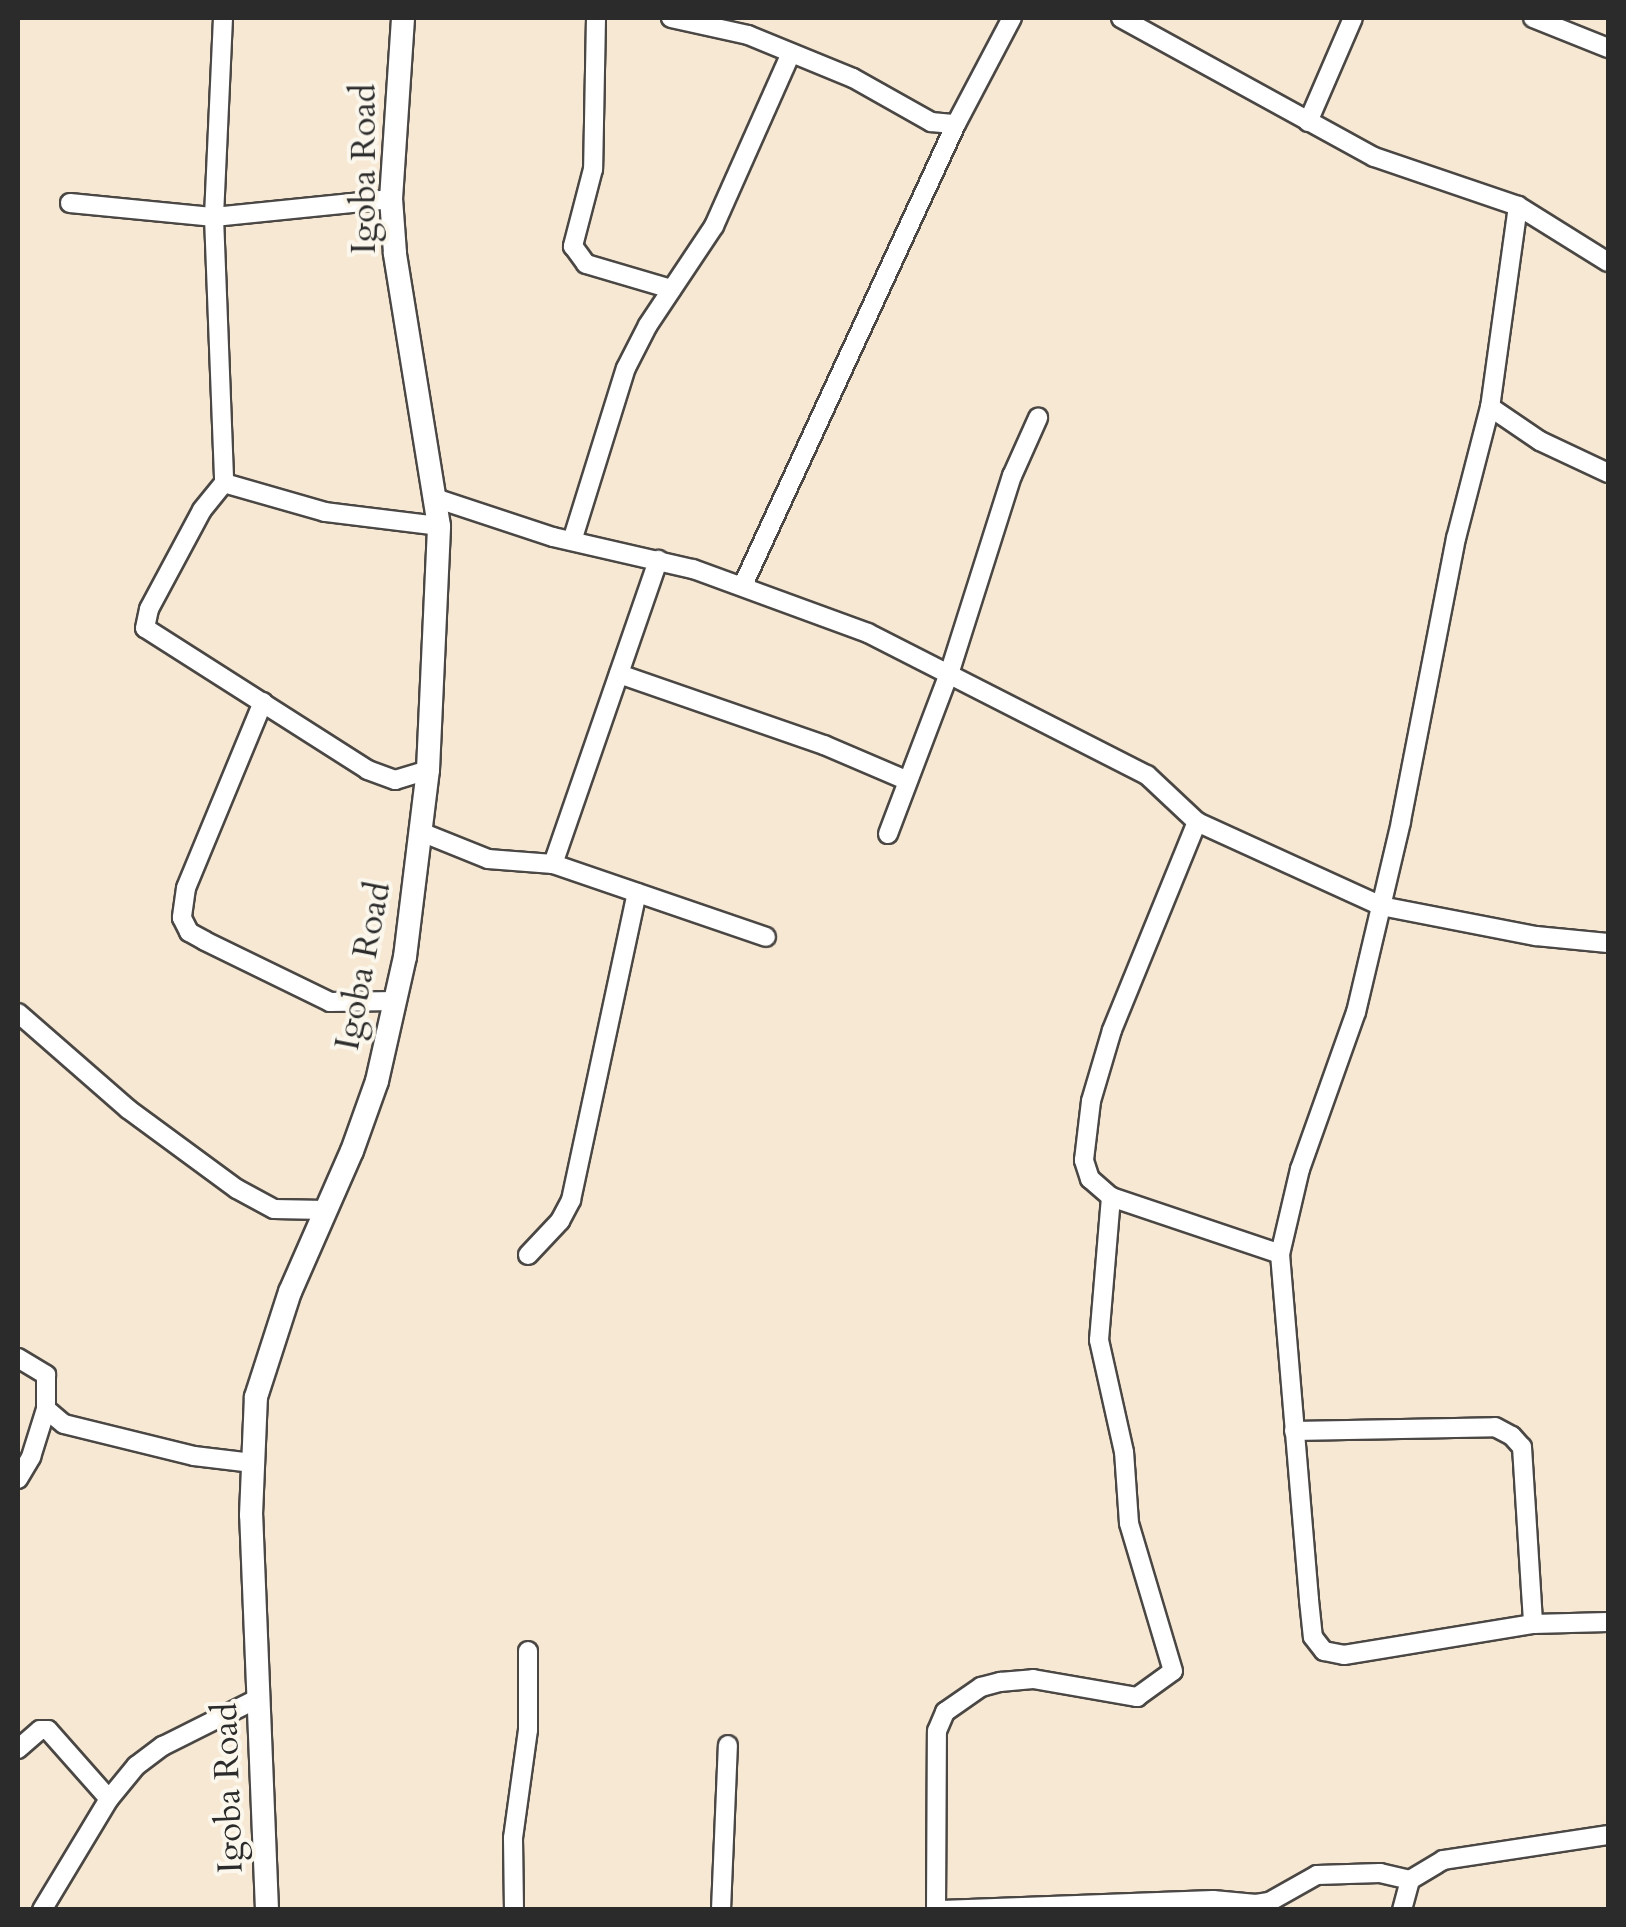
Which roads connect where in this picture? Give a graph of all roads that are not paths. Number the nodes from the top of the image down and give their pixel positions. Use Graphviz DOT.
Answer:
graph roads {
  1 [pos="223,18"];
  2 [pos="404,18"];
  3 [pos="596,18"];
  4 [pos="672,18"];
  5 [pos="1012,18"];
  6 [pos="1121,18"];
  7 [pos="1353,18"];
  8 [pos="1532,18"];
  9 [pos="1566,23"];
  10 [pos="1144,25"];
  11 [pos="1608,48"];
  12 [pos="791,53"];
  13 [pos="1308,122"];
  14 [pos="956,124"];
  15 [pos="391,199"];
  16 [pos="70,203"];
  17 [pos="1518,206"];
  18 [pos="214,217"];
  19 [pos="1608,262"];
  20 [pos="672,289"];
  21 [pos="1490,407"];
  22 [pos="1038,418"];
  23 [pos="1608,473"];
  24 [pos="224,483"];
  25 [pos="438,499"];
  26 [pos="440,526"];
  27 [pos="572,541"];
  28 [pos="658,560"];
  29 [pos="744,585"];
  30 [pos="950,671"];
  31 [pos="619,674"];
  32 [pos="262,702"];
  33 [pos="428,770"];
  34 [pos="908,781"];
  35 [pos="1198,822"];
  36 [pos="421,832"];
  37 [pos="888,834"];
  38 [pos="552,864"];
  39 [pos="637,893"];
  40 [pos="1381,906"];
  41 [pos="766,937"];
  42 [pos="1608,944"];
  43 [pos="396,1001"];
  44 [pos="18,1013"];
  45 [pos="1111,1197"];
  46 [pos="326,1210"];
  47 [pos="1280,1254"];
  48 [pos="528,1255"];
  49 [pos="18,1358"];
  50 [pos="46,1410"];
  51 [pos="1294,1430"];
  52 [pos="253,1463"];
  53 [pos="18,1479"];
  54 [pos="1608,1622"];
  55 [pos="1533,1624"];
  56 [pos="528,1651"];
  57 [pos="259,1698"];
  58 [pos="728,1744"];
  59 [pos="18,1749"];
  60 [pos="109,1799"];
  61 [pos="1608,1836"];
  62 [pos="1410,1880"];
  63 [pos="946,1909"];
  64 [pos="42,1910"];
  65 [pos="267,1910"];
  66 [pos="514,1910"];
  67 [pos="721,1910"];
  68 [pos="1402,1910"];
  1 -- 18 [label="street"];
  2 -- 15 [label="street, Igoba Road"];
  3 -- 20 [label="street"];
  4 -- 12 [label="street"];
  5 -- 14 [label="street"];
  6 -- 10 [label="street"];
  7 -- 13 [label="street"];
  8 -- 9 [label="street"];
  9 -- 11 [label="street"];
  10 -- 13 [label="street"];
  12 -- 14 [label="street"];
  12 -- 20 [label="street"];
  13 -- 17 [label="street"];
  14 -- 29 [label="street"];
  15 -- 18 [label="street"];
  15 -- 25 [label="street, Igoba Road"];
  16 -- 18 [label="street"];
  17 -- 19 [label="street"];
  17 -- 21 [label="street"];
  18 -- 24 [label="street"];
  20 -- 27 [label="street"];
  21 -- 23 [label="street"];
  21 -- 40 [label="street"];
  22 -- 30 [label="street"];
  24 -- 26 [label="street"];
  24 -- 32 [label="street"];
  25 -- 26 [label="street, Igoba Road"];
  25 -- 27 [label="street"];
  26 -- 33 [label="street, Igoba Road"];
  27 -- 28 [label="street"];
  28 -- 29 [label="street"];
  28 -- 31 [label="street"];
  29 -- 30 [label="street"];
  30 -- 34 [label="street"];
  30 -- 35 [label="street"];
  31 -- 34 [label="street"];
  31 -- 38 [label="street"];
  32 -- 33 [label="street"];
  32 -- 43 [label="street"];
  33 -- 36 [label="street, Igoba Road"];
  34 -- 37 [label="street"];
  35 -- 40 [label="street"];
  35 -- 45 [label="street"];
  36 -- 38 [label="street"];
  36 -- 43 [label="street, Igoba Road"];
  38 -- 39 [label="street"];
  39 -- 41 [label="street"];
  39 -- 48 [label="street"];
  40 -- 42 [label="street"];
  40 -- 47 [label="street"];
  43 -- 46 [label="street, Igoba Road"];
  44 -- 46 [label="street"];
  45 -- 47 [label="street"];
  45 -- 63 [label="street"];
  46 -- 52 [label="street, Igoba Road"];
  47 -- 51 [label="street"];
  49 -- 50 [label="street"];
  50 -- 52 [label="street"];
  50 -- 53 [label="street"];
  51 -- 55 [label="street"];
  51 -- 55 [label="street"];
  52 -- 57 [label="street, Igoba Road"];
  54 -- 55 [label="street"];
  56 -- 66 [label="street"];
  57 -- 60 [label="street"];
  57 -- 65 [label="street, Igoba Road"];
  58 -- 67 [label="street"];
  59 -- 60 [label="street"];
  60 -- 64 [label="street"];
  61 -- 62 [label="street"];
  62 -- 63 [label="street"];
  62 -- 68 [label="street"];
}
